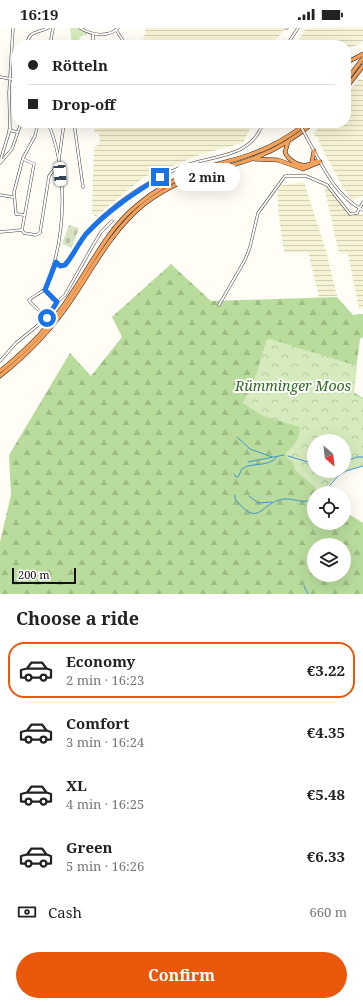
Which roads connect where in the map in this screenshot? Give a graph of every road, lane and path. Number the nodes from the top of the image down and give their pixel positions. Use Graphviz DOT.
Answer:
graph roads {
  1 [pos="13,28"];
  2 [pos="53,28"];
  3 [pos="80,28"];
  4 [pos="118,28"];
  5 [pos="298,28"];
  6 [pos="41,29"];
  7 [pos="47,29"];
  8 [pos="116,30"];
  9 [pos="93,34"];
  10 [pos="51,35"];
  11 [pos="12,40"];
  12 [pos="28,40"];
  13 [pos="52,40"];
  14 [pos="93,40"];
  15 [pos="123,40"];
  16 [pos="290,40"];
  17 [pos="12,45"];
  18 [pos="363,54"];
  19 [pos="363,58"];
  20 [pos="351,60"];
  21 [pos="363,66"];
  22 [pos="351,74"];
  23 [pos="0,77"];
  24 [pos="10,78"];
  25 [pos="351,82"];
  26 [pos="18,128"];
  27 [pos="37,128"];
  28 [pos="50,128"];
  29 [pos="63,128"];
  30 [pos="75,128"];
  31 [pos="260,128"];
  32 [pos="300,128"];
  33 [pos="302,128"];
  34 [pos="306,128"];
  35 [pos="9,130"];
  36 [pos="17,132"];
  37 [pos="288,142"];
  38 [pos="314,151"];
  39 [pos="23,159"];
  40 [pos="250,159"];
  41 [pos="59,161"];
  42 [pos="0,162"];
  43 [pos="312,162"];
  44 [pos="320,162"];
  45 [pos="83,187"];
  46 [pos="0,195"];
  47 [pos="13,197"];
  48 [pos="363,202"];
  49 [pos="360,208"];
  50 [pos="363,210"];
  51 [pos="24,215"];
  52 [pos="112,221"];
  53 [pos="121,224"];
  54 [pos="22,230"];
  55 [pos="0,232"];
  56 [pos="56,262"];
  57 [pos="45,290"];
  58 [pos="57,302"];
  59 [pos="219,305"];
  60 [pos="47,318"];
  61 [pos="51,325"];
  62 [pos="0,361"];
  63 [pos="0,371"];
  64 [pos="0,376"];
  1 -- 11 [label="street"];
  2 -- 10 [label="street"];
  3 -- 9 [label="street"];
  4 -- 8 [label="street"];
  5 -- 16 [label="street"];
  6 -- 7 [label="street"];
  6 -- 12 [label="street"];
  7 -- 10 [label="street"];
  8 -- 9 [label="street"];
  8 -- 15 [label="street"];
  9 -- 14 [label="street"];
  10 -- 13 [label="street"];
  17 -- 24 [label="street"];
  18 -- 20 [label="highway"];
  19 -- 22 [label="highway"];
  21 -- 25 [label="highway"];
  23 -- 24 [label="street"];
  24 -- 35 [label="street"];
  26 -- 36 [label="street"];
  27 -- 39 [label="street"];
  28 -- 41 [label="street"];
  29 -- 41 [label="street"];
  30 -- 45 [label="street"];
  31 -- 56 [label="street"];
  32 -- 53 [label="highway"];
  33 -- 38 [label="street, bridge"];
  34 -- 37 [label="highway"];
  35 -- 36 [label="street"];
  35 -- 42 [label="street"];
  36 -- 42 [label="street"];
  37 -- 40 [label="highway"];
  37 -- 43 [label="highway"];
  38 -- 43 [label="highway"];
  38 -- 44 [label="street"];
  39 -- 47 [label="street"];
  39 -- 51 [label="street"];
  40 -- 44 [label="highway"];
  40 -- 53 [label="highway"];
  41 -- 54 [label="street"];
  41 -- 56 [label="street"];
  43 -- 44 [label="highway"];
  44 -- 49 [label="street"];
  46 -- 47 [label="street"];
  47 -- 51 [label="street"];
  48 -- 49 [label="street"];
  49 -- 50 [label="street"];
  49 -- 59 [label="street"];
  51 -- 54 [label="street"];
  52 -- 58 [label="street"];
  53 -- 61 [label="highway"];
  54 -- 55 [label="street"];
  56 -- 57 [label="street"];
  57 -- 58 [label="street"];
  57 -- 60 [label="street"];
  58 -- 60 [label="street"];
  60 -- 62 [label="street"];
  61 -- 63 [label="highway"];
  61 -- 64 [label="highway"];
}
